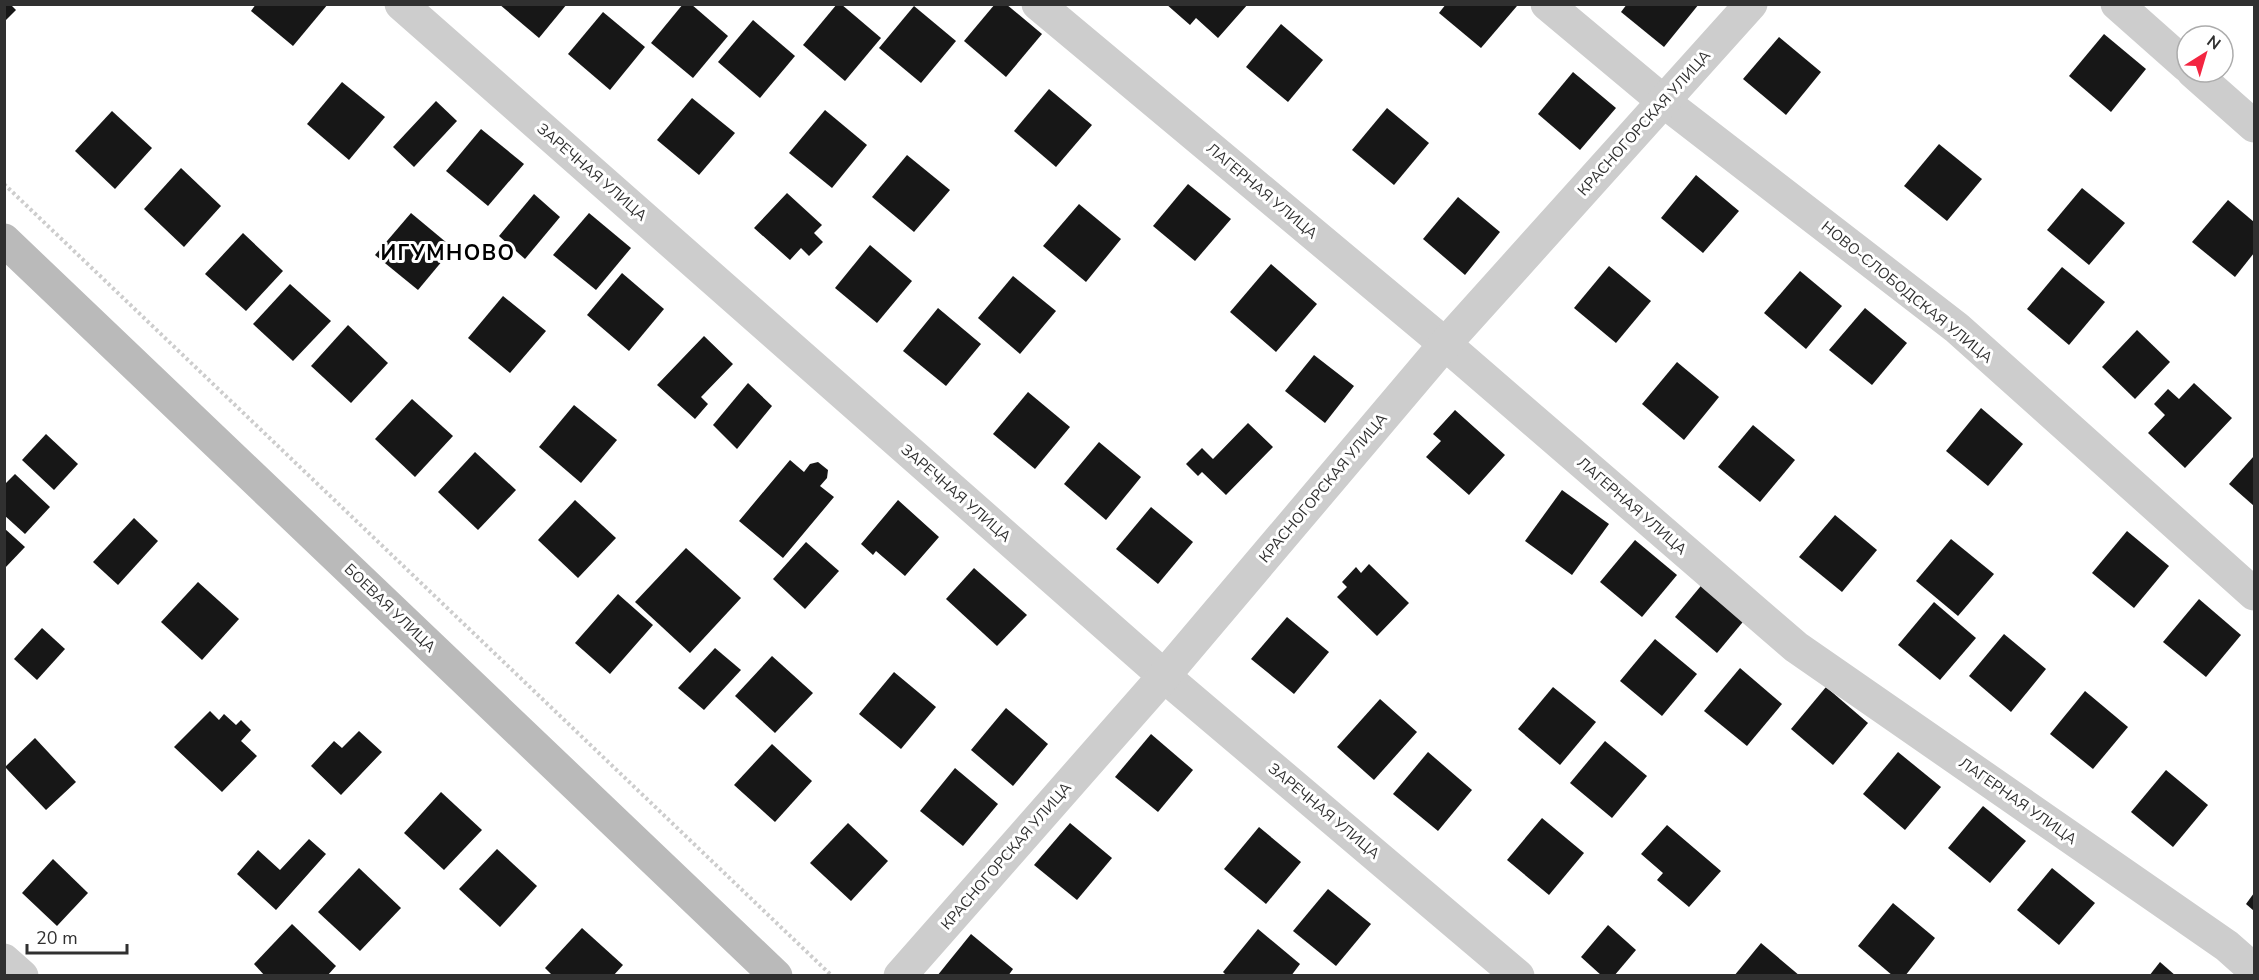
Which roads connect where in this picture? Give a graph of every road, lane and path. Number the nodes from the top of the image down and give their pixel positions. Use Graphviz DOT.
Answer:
graph roads {
  1 [pos="401,4"];
  2 [pos="1038,4"];
  3 [pos="1547,4"];
  4 [pos="1750,4"];
  5 [pos="2117,4"];
  6 [pos="2175,55"];
  7 [pos="2207,84"];
  8 [pos="1663,101"];
  9 [pos="2254,126"];
  10 [pos="4,184"];
  11 [pos="4,240"];
  12 [pos="1445,344"];
  13 [pos="2254,594"];
  14 [pos="1164,676"];
  15 [pos="4,960"];
  16 [pos="2254,970"];
  17 [pos="22,975"];
  18 [pos="776,975"];
  19 [pos="832,975"];
  20 [pos="900,975"];
  21 [pos="1518,975"];
  1 -- 14 [label="street, ЗАРЕЧНАЯ УЛИЦА"];
  2 -- 12 [label="street, ЛАГЕРНАЯ УЛИЦА"];
  3 -- 8 [label="street, НОВО-СЛОБОДСКАЯ УЛИЦА"];
  4 -- 8 [label="street, КРАСНОГОРСКАЯ УЛИЦА"];
  5 -- 6 [label="street"];
  7 -- 9 [label="street"];
  8 -- 12 [label="street, КРАСНОГОРСКАЯ УЛИЦА"];
  8 -- 13 [label="street, НОВО-СЛОБОДСКАЯ УЛИЦА"];
  10 -- 19 [label="path"];
  11 -- 18 [label="main road, БОЕВАЯ УЛИЦА"];
  12 -- 14 [label="street, КРАСНОГОРСКАЯ УЛИЦА"];
  12 -- 16 [label="street, ЛАГЕРНАЯ УЛИЦА"];
  14 -- 20 [label="street, КРАСНОГОРСКАЯ УЛИЦА"];
  14 -- 21 [label="street, ЗАРЕЧНАЯ УЛИЦА"];
  15 -- 17 [label="street"];
}
